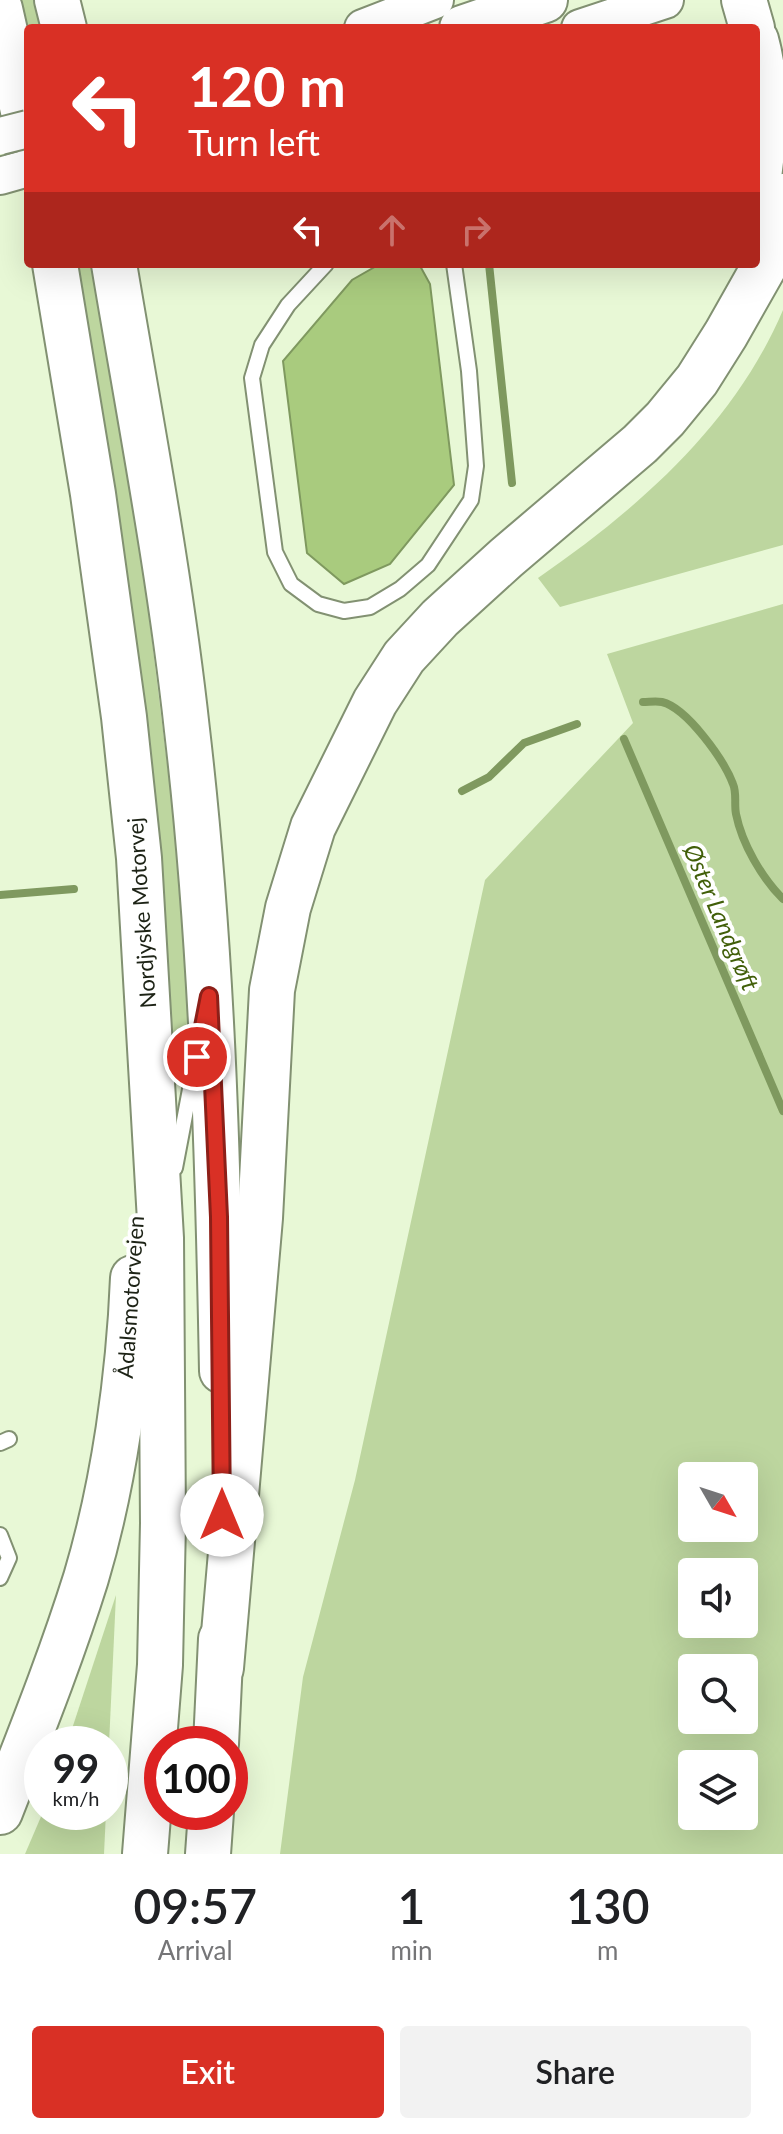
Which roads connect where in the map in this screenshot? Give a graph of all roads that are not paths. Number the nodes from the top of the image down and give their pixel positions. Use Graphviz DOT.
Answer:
graph roads {
  1 [pos="57,0"];
  2 [pos="435,0"];
  3 [pos="545,0"];
  4 [pos="744,0"];
  5 [pos="0,9"];
  6 [pos="648,13"];
  7 [pos="63,24"];
  8 [pos="373,24"];
  9 [pos="474,24"];
  10 [pos="598,24"];
  11 [pos="751,24"];
  12 [pos="760,60"];
  13 [pos="24,114"];
  14 [pos="24,132"];
  15 [pos="0,136"];
  16 [pos="760,168"];
  17 [pos="24,169"];
  18 [pos="0,176"];
  19 [pos="783,196"];
  20 [pos="56,268"];
  21 [pos="115,268"];
  22 [pos="322,268"];
  23 [pos="455,268"];
  24 [pos="741,268"];
  25 [pos="726,334"];
  26 [pos="139,858"];
  27 [pos="209,996"];
  28 [pos="161,1238"];
  29 [pos="0,1535"];
  30 [pos="0,1578"];
  31 [pos="221,1680"];
  32 [pos="219,1726"];
  33 [pos="0,1812"];
  34 [pos="210,1830"];
  35 [pos="218,1830"];
  36 [pos="145,1854"];
  37 [pos="208,1854"];
  38 [pos="218,1854"];
  1 -- 7 [label="highway"];
  2 -- 8 [label="main road"];
  3 -- 9 [label="highway"];
  4 -- 11 [label="highway"];
  5 -- 13 [label="highway"];
  6 -- 10 [label="main road"];
  12 -- 16 [label="highway"];
  14 -- 15 [label="main road, bridge"];
  17 -- 18 [label="main road"];
  19 -- 25 [label="highway"];
  20 -- 26 [label="highway, Nordjyske Motorvej"];
  21 -- 27 [label="highway"];
  22 -- 23 [label="lane"];
  24 -- 25 [label="highway"];
  25 -- 31 [label="highway"];
  26 -- 28 [label="highway, Nordjyske Motorvej"];
  26 -- 33 [label="highway, Ådalsmotorvejen"];
  27 -- 28 [label="lane"];
  27 -- 31 [label="highway"];
  28 -- 36 [label="highway, Nordjyske Motorvej"];
  29 -- 30 [label="lane"];
  31 -- 32 [label="highway"];
  34 -- 37 [label="highway"];
  35 -- 38 [label="highway"];
}
